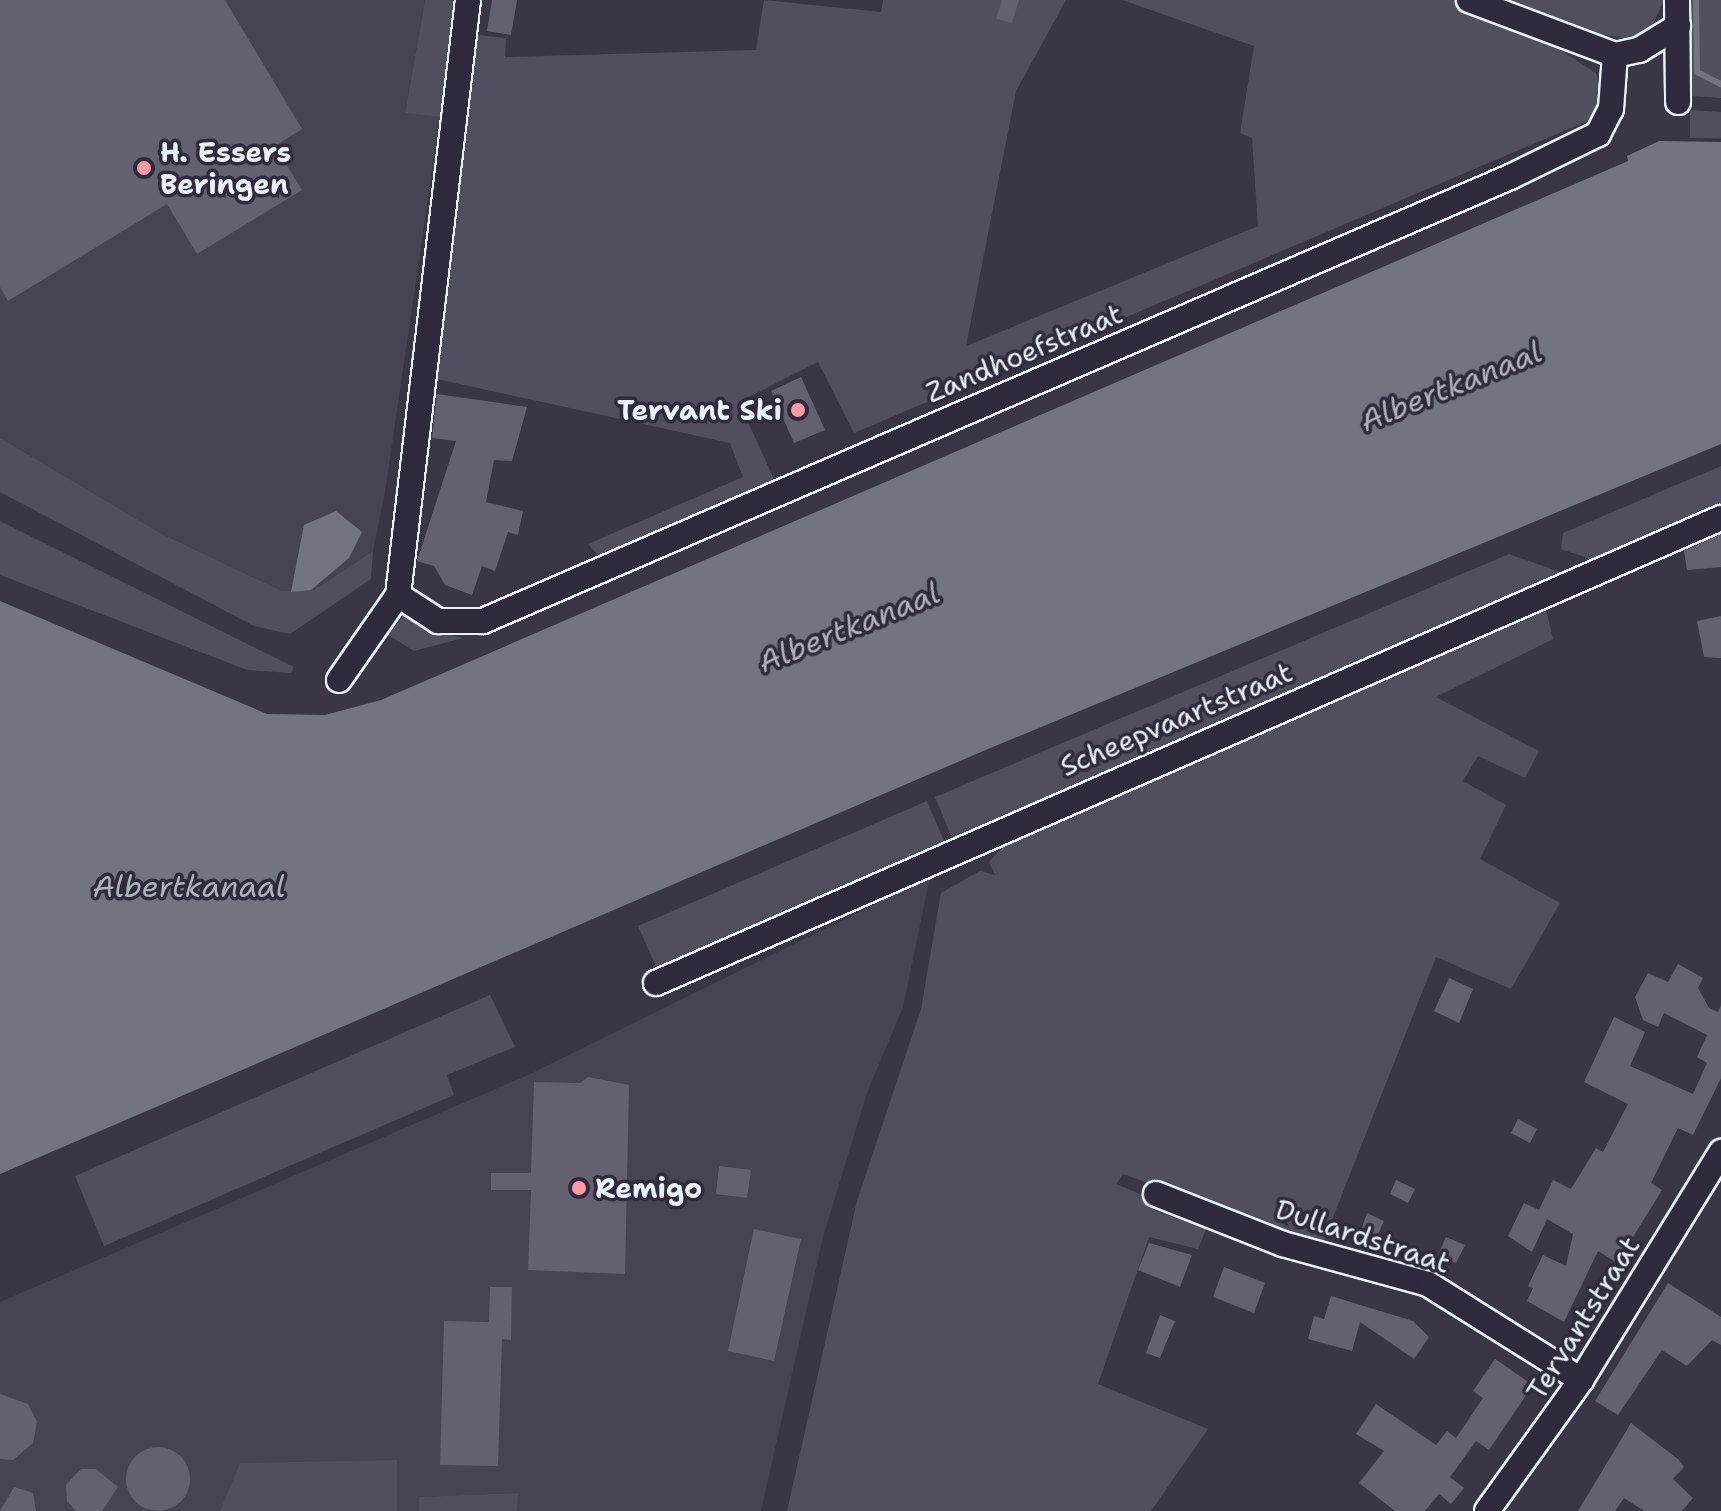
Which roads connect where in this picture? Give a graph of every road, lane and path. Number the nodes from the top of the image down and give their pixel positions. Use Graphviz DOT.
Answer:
graph roads {
  1 [pos="468,0"];
  2 [pos="1469,0"];
  3 [pos="1677,0"];
  4 [pos="1678,26"];
  5 [pos="1615,55"];
  6 [pos="1678,102"];
  7 [pos="1721,518"];
  8 [pos="398,595"];
  9 [pos="339,680"];
  10 [pos="656,983"];
  11 [pos="1721,1152"];
  12 [pos="1156,1194"];
  13 [pos="1581,1380"];
  14 [pos="1487,1511"];
  1 -- 8 [label="street"];
  2 -- 5 [label="street"];
  3 -- 4 [label="street"];
  4 -- 5 [label="street"];
  4 -- 6 [label="street"];
  5 -- 8 [label="street, Zandhoefstraat"];
  7 -- 10 [label="street, Scheepvaartstraat"];
  8 -- 9 [label="street"];
  11 -- 13 [label="street, Tervantstraat"];
  12 -- 13 [label="street, Dullardstraat"];
  13 -- 14 [label="street, Tervantstraat"];
}
